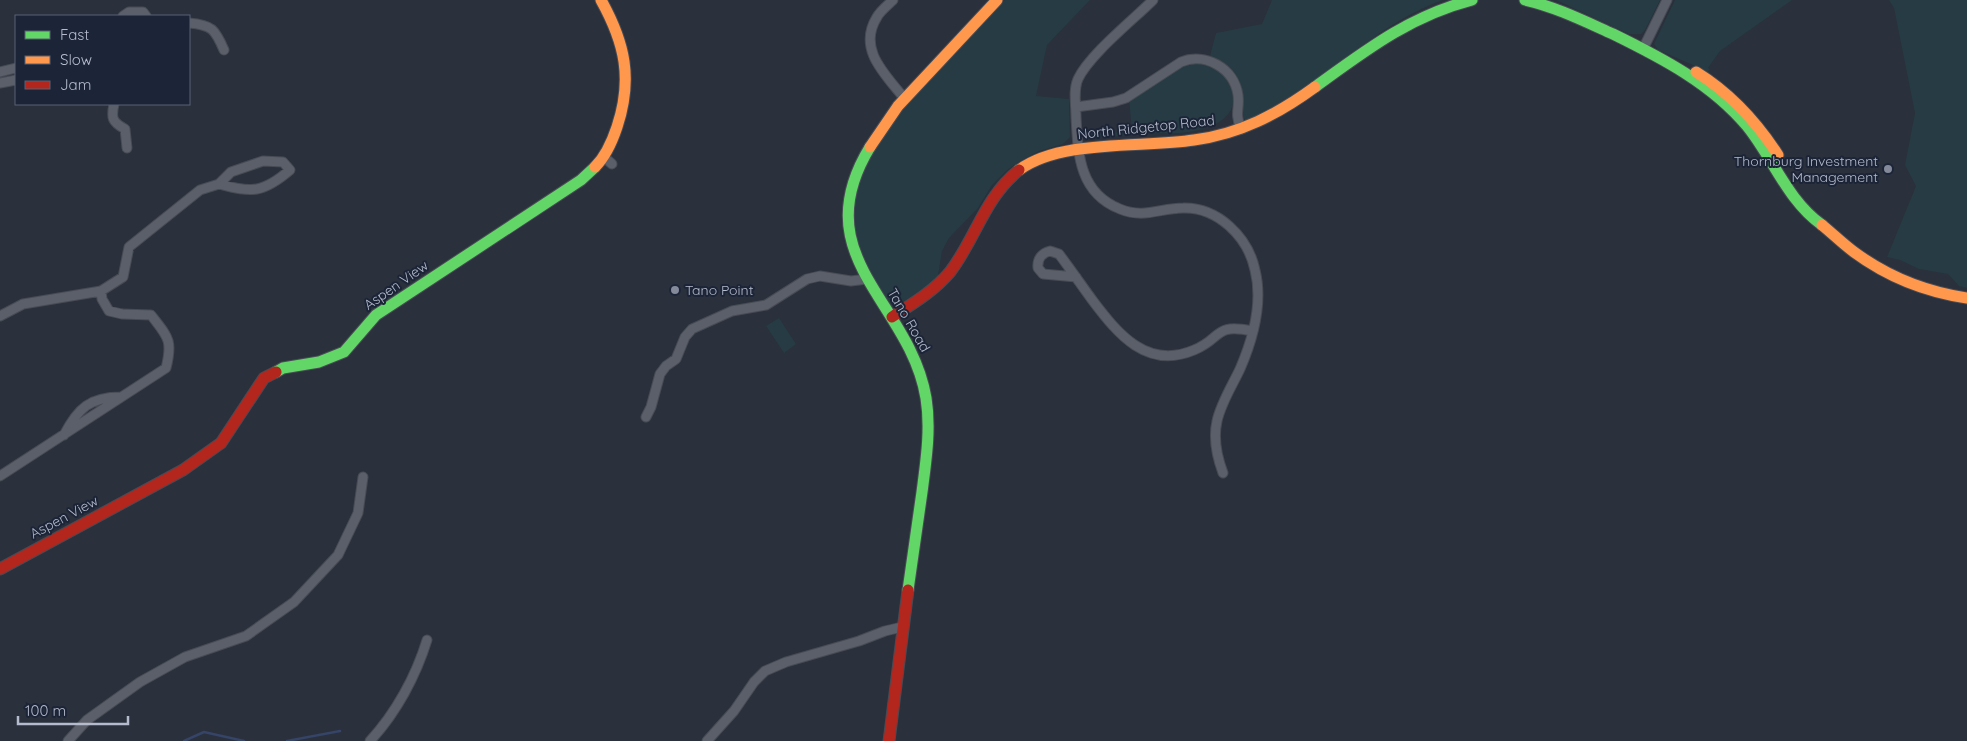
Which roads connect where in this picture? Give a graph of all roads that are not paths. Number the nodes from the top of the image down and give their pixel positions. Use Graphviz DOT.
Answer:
graph roads {
  1 [pos="601,0"];
  2 [pos="893,0"];
  3 [pos="997,0"];
  4 [pos="1154,0"];
  5 [pos="1472,0"];
  6 [pos="1525,0"];
  7 [pos="1667,0"];
  8 [pos="124,15"];
  9 [pos="145,15"];
  10 [pos="190,24"];
  11 [pos="1643,49"];
  12 [pos="224,50"];
  13 [pos="15,68"];
  14 [pos="0,72"];
  15 [pos="15,80"];
  16 [pos="0,83"];
  17 [pos="904,98"];
  18 [pos="114,105"];
  19 [pos="1076,108"];
  20 [pos="1241,129"];
  21 [pos="127,148"];
  22 [pos="1078,149"];
  23 [pos="219,184"];
  24 [pos="1076,278"];
  25 [pos="867,279"];
  26 [pos="101,291"];
  27 [pos="1967,298"];
  28 [pos="0,316"];
  29 [pos="892,317"];
  30 [pos="1252,331"];
  31 [pos="646,417"];
  32 [pos="1223,473"];
  33 [pos="0,476"];
  34 [pos="363,477"];
  35 [pos="0,569"];
  36 [pos="902,627"];
  37 [pos="427,640"];
  38 [pos="68,741"];
  39 [pos="370,741"];
  40 [pos="707,741"];
  41 [pos="889,741"];
  1 -- 35 [label="street, Aspen View"];
  2 -- 17 [label="street"];
  3 -- 17 [label="street, Tano Road"];
  4 -- 19 [label="street"];
  5 -- 20 [label="street, North Ridgetop Road"];
  6 -- 11 [label="street"];
  7 -- 11 [label="street"];
  8 -- 9 [label="street"];
  10 -- 12 [label="street"];
  11 -- 27 [label="street"];
  13 -- 14 [label="street"];
  15 -- 16 [label="street"];
  17 -- 25 [label="street, Tano Road"];
  18 -- 21 [label="street"];
  19 -- 20 [label="street"];
  19 -- 22 [label="street"];
  20 -- 22 [label="street, North Ridgetop Road"];
  22 -- 29 [label="street, North Ridgetop Road"];
  22 -- 30 [label="street"];
  23 -- 23 [label="street"];
  23 -- 26 [label="street"];
  24 -- 30 [label="street"];
  25 -- 29 [label="street, Tano Road"];
  25 -- 31 [label="street"];
  26 -- 28 [label="street"];
  26 -- 33 [label="street"];
  29 -- 36 [label="street, Tano Road"];
  30 -- 32 [label="street"];
  34 -- 38 [label="street"];
  36 -- 40 [label="street"];
  36 -- 41 [label="street, Tano Road"];
  37 -- 39 [label="street"];
}
